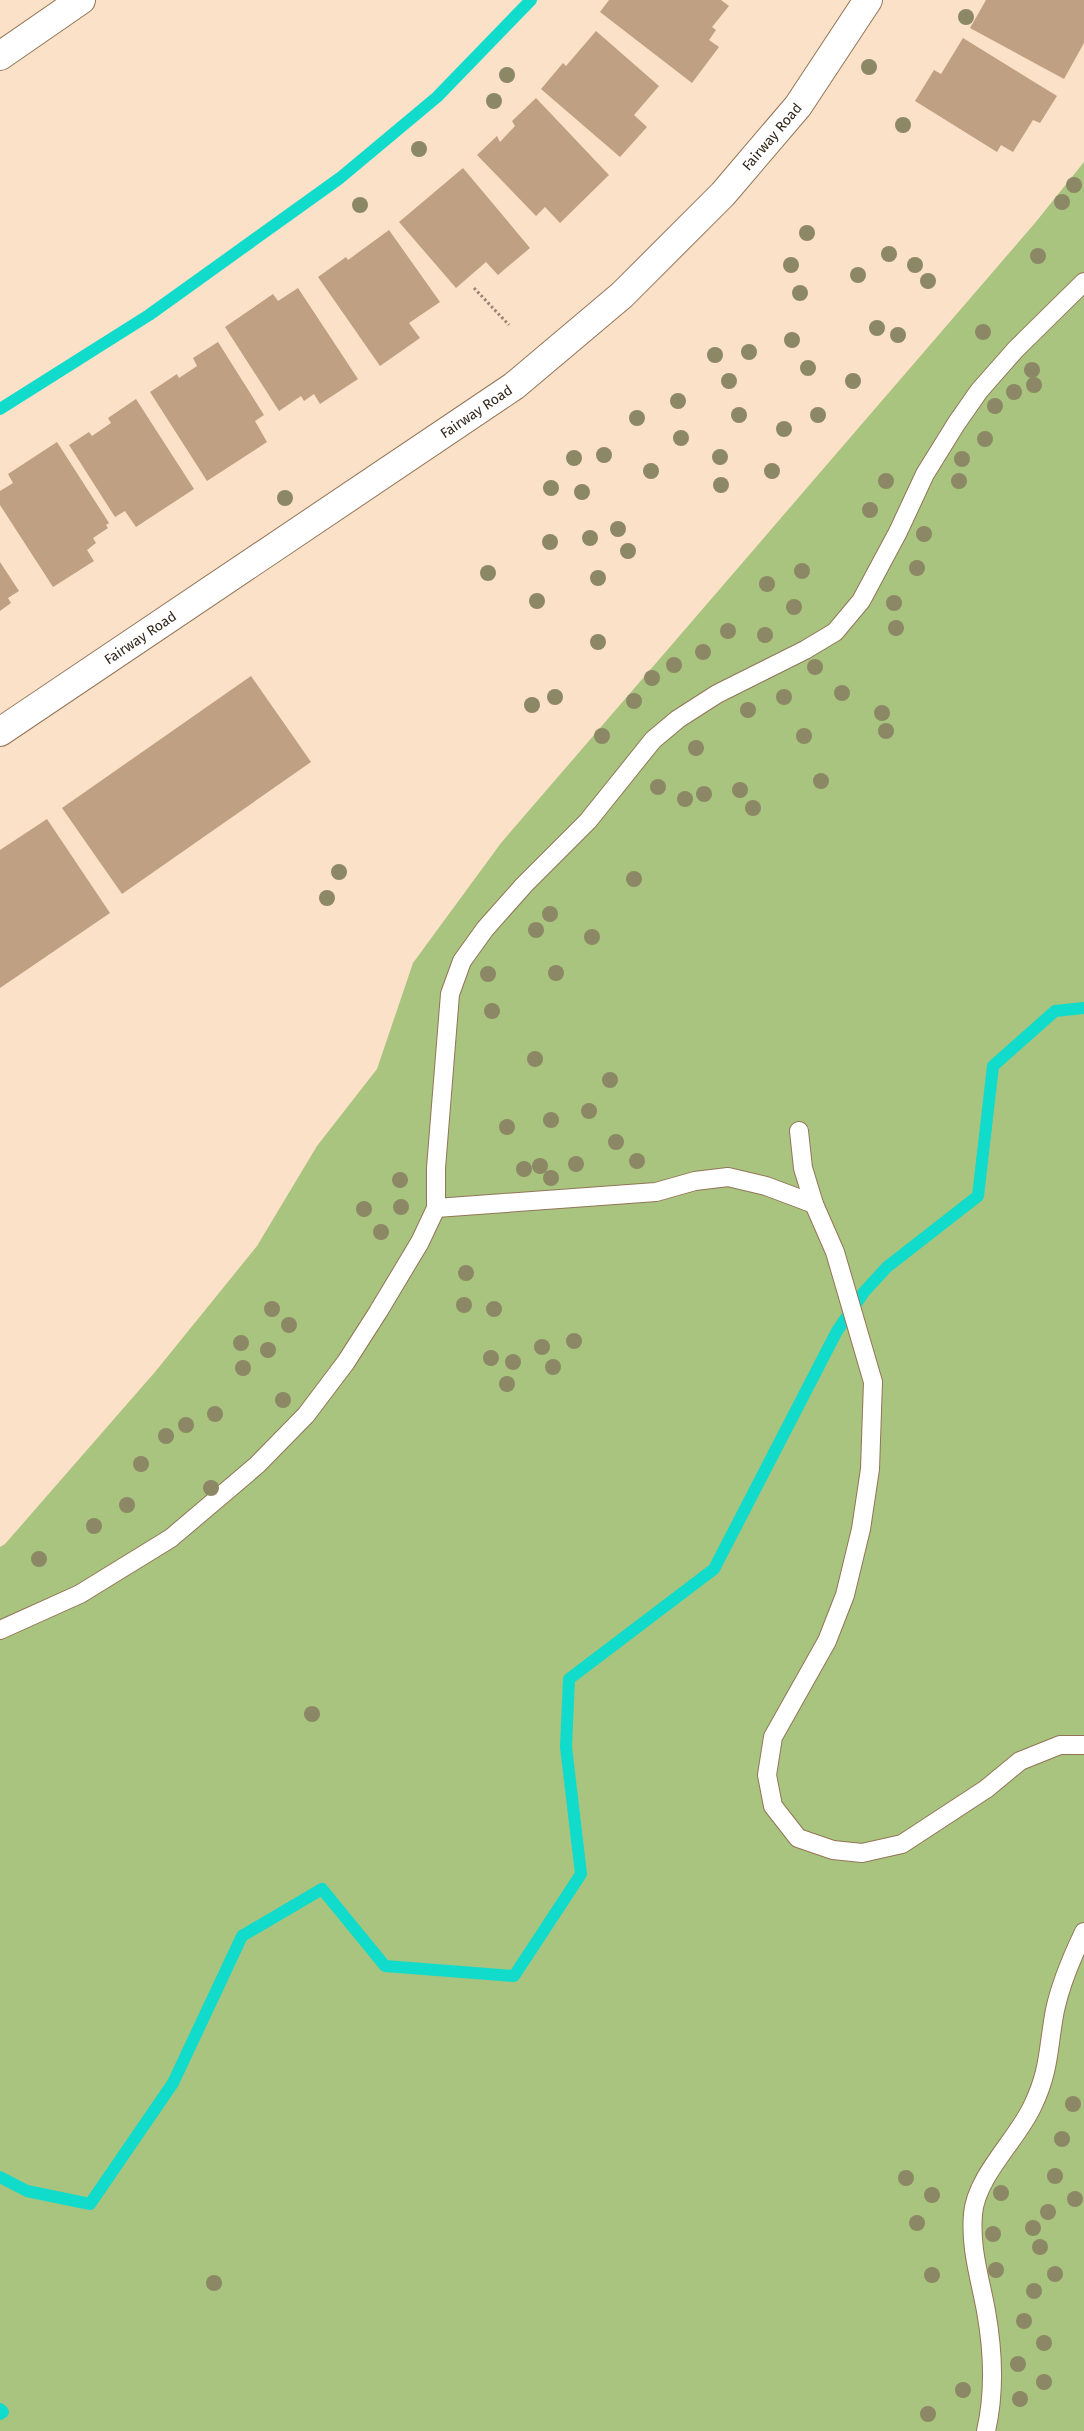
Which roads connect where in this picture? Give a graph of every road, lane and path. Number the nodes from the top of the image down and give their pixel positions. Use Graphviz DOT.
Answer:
graph roads {
  1 [pos="81,0"];
  2 [pos="868,0"];
  3 [pos="0,56"];
  4 [pos="1084,282"];
  5 [pos="474,288"];
  6 [pos="509,325"];
  7 [pos="0,732"];
  8 [pos="799,1131"];
  9 [pos="814,1204"];
  10 [pos="436,1208"];
  11 [pos="0,1630"];
  12 [pos="1084,1745"];
  13 [pos="1084,1932"];
  14 [pos="986,2431"];
  1 -- 3 [label="street"];
  2 -- 7 [label="street, Fairway Road"];
  4 -- 10 [label="lane"];
  5 -- 6 [label="path"];
  8 -- 9 [label="lane"];
  9 -- 10 [label="lane"];
  9 -- 12 [label="lane"];
  10 -- 11 [label="lane"];
  13 -- 14 [label="lane"];
}
